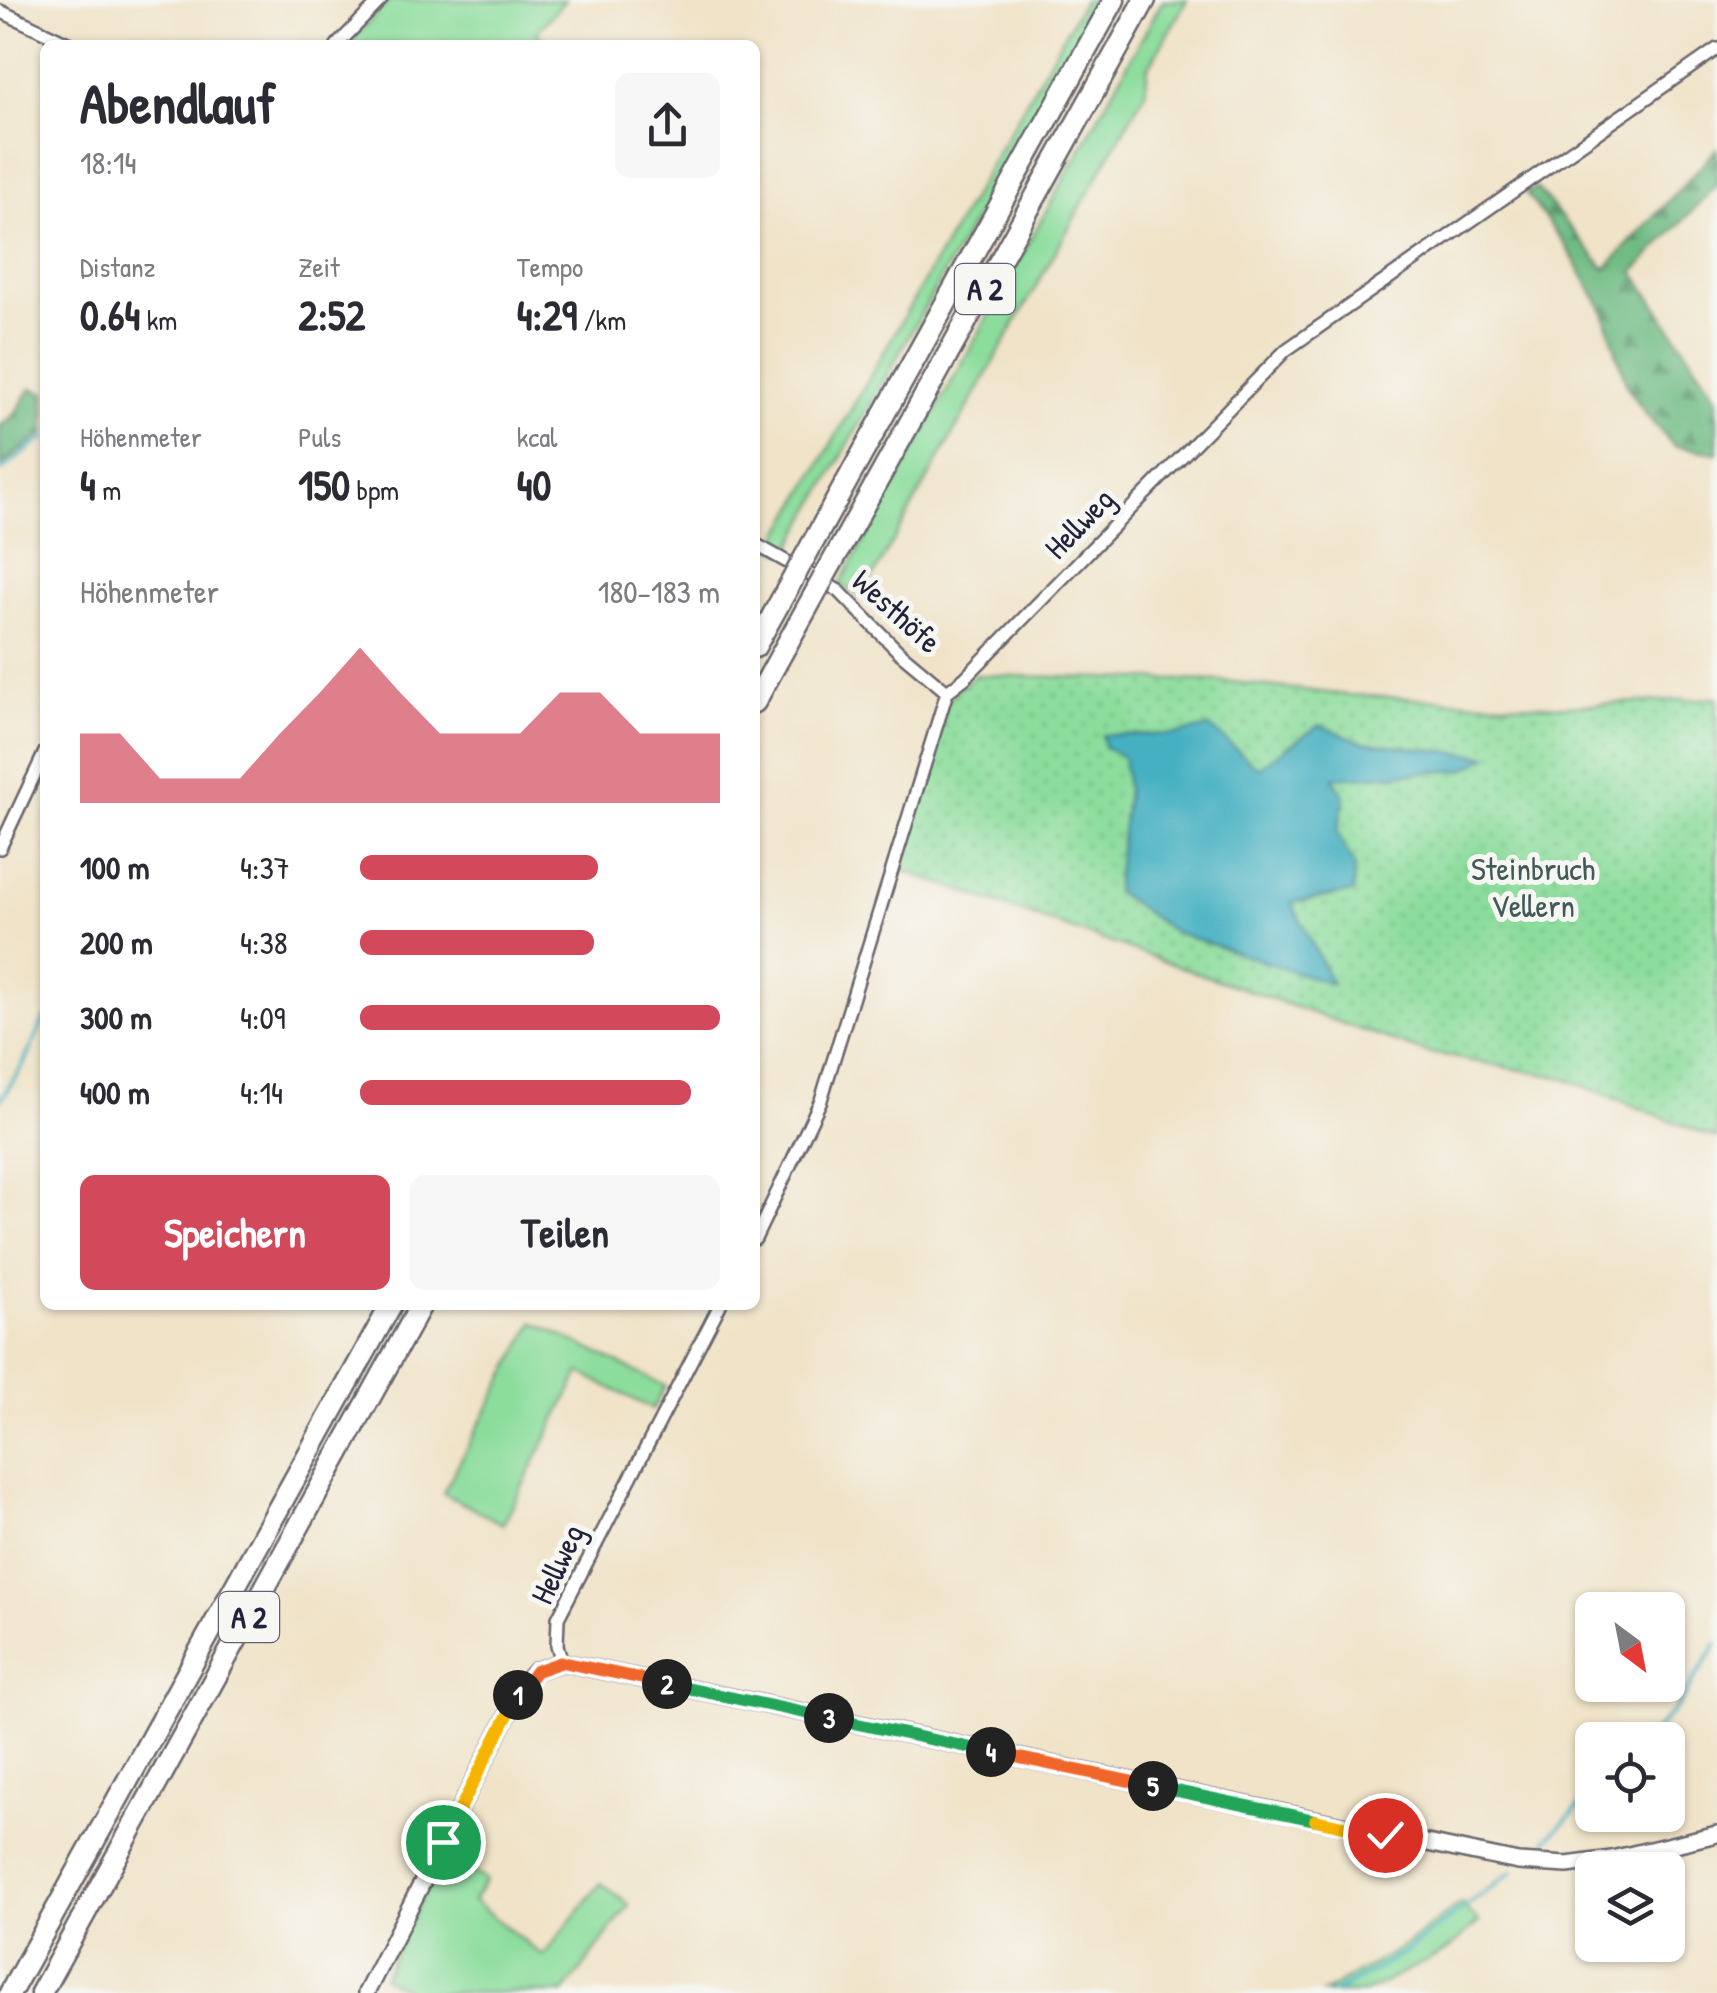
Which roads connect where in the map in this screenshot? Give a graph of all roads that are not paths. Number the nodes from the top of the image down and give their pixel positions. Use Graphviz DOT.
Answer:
graph roads {
  1 [pos="381,0"];
  2 [pos="1114,0"];
  3 [pos="1145,0"];
  4 [pos="0,11"];
  5 [pos="61,40"];
  6 [pos="341,40"];
  7 [pos="1717,49"];
  8 [pos="760,547"];
  9 [pos="760,639"];
  10 [pos="947,692"];
  11 [pos="760,693"];
  12 [pos="40,763"];
  13 [pos="0,848"];
  14 [pos="760,1228"];
  15 [pos="388,1310"];
  16 [pos="419,1310"];
  17 [pos="717,1310"];
  18 [pos="562,1662"];
  19 [pos="1717,1834"];
  20 [pos="10,1993"];
  21 [pos="41,1993"];
  22 [pos="366,1993"];
  1 -- 6 [label="street"];
  2 -- 9 [label="highway, A 2"];
  3 -- 11 [label="highway, A 2"];
  4 -- 5 [label="street"];
  7 -- 10 [label="street, Hellweg"];
  8 -- 10 [label="street, Westhöfe"];
  10 -- 14 [label="street"];
  12 -- 13 [label="street"];
  15 -- 20 [label="highway, A 2"];
  16 -- 21 [label="highway, A 2"];
  17 -- 18 [label="street, Hellweg"];
  18 -- 19 [label="main road"];
  18 -- 22 [label="main road"];
}
